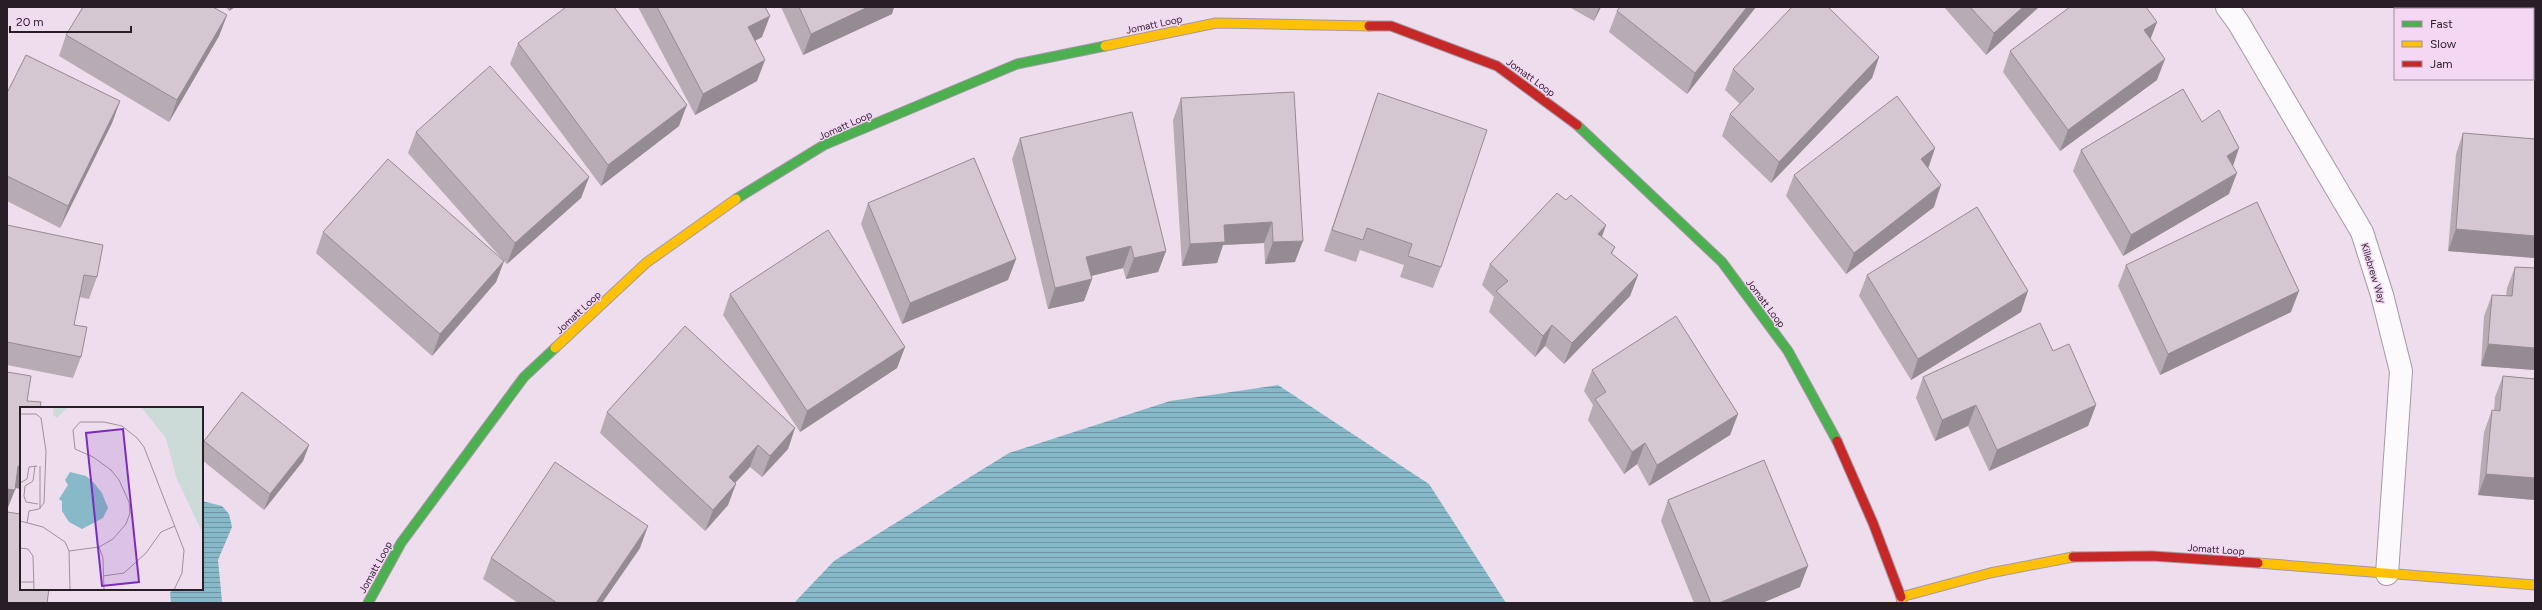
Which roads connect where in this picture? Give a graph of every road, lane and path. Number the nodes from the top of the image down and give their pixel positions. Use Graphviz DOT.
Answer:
graph roads {
  1 [pos="2227,7"];
  2 [pos="2387,574"];
  3 [pos="2535,585"];
  4 [pos="1901,600"];
  5 [pos="368,603"];
  1 -- 2 [label="street, Killebrew Way"];
  2 -- 3 [label="street, Jomatt Loop"];
  2 -- 4 [label="street, Jomatt Loop"];
  4 -- 5 [label="street, Jomatt Loop"];
}
